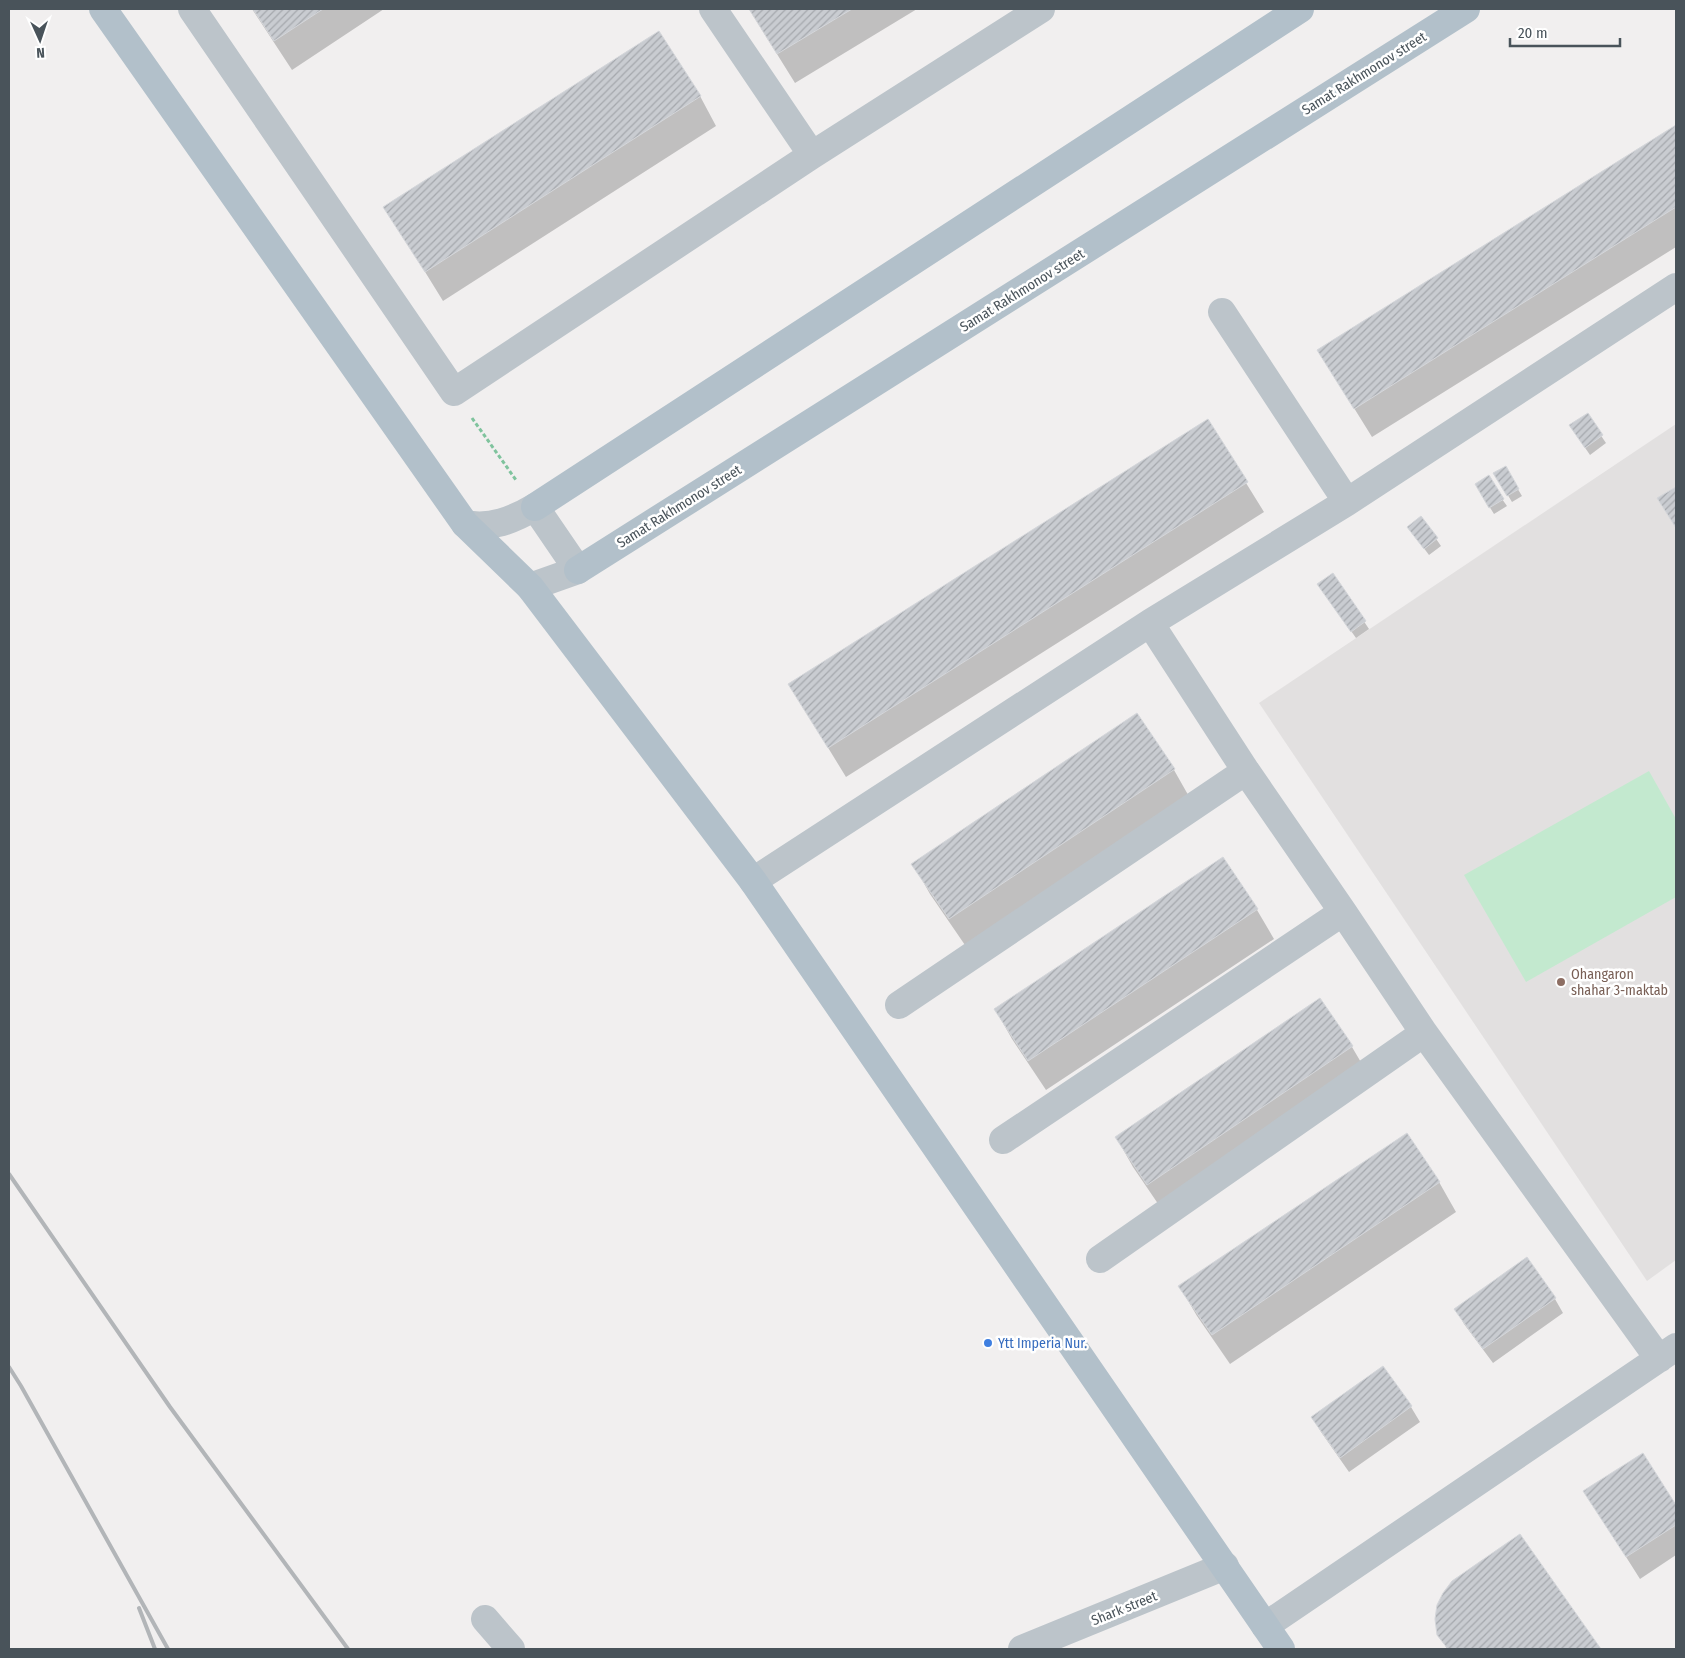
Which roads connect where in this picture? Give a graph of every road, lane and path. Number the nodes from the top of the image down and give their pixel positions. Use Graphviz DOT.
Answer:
graph roads {
  1 [pos="103,9"];
  2 [pos="192,9"];
  3 [pos="713,9"];
  4 [pos="1041,9"];
  5 [pos="1300,9"];
  6 [pos="1466,9"];
  7 [pos="812,155"];
  8 [pos="1676,287"];
  9 [pos="1222,312"];
  10 [pos="454,392"];
  11 [pos="1346,502"];
  12 [pos="535,507"];
  13 [pos="465,524"];
  14 [pos="578,570"];
  15 [pos="530,588"];
  16 [pos="1150,624"];
  17 [pos="1246,771"];
  18 [pos="753,881"];
  19 [pos="1343,912"];
  20 [pos="899,1005"];
  21 [pos="1424,1033"];
  22 [pos="1003,1140"];
  23 [pos="1100,1259"];
  24 [pos="1668,1353"];
  25 [pos="1225,1566"];
  26 [pos="484,1619"];
  27 [pos="1265,1626"];
  28 [pos="511,1649"];
  29 [pos="1022,1649"];
  30 [pos="1281,1649"];
  1 -- 13 [label="main road"];
  2 -- 10 [label="street"];
  3 -- 7 [label="street"];
  4 -- 7 [label="street"];
  5 -- 12 [label="main road"];
  6 -- 14 [label="main road, Samat Rakhmonov street"];
  7 -- 10 [label="street"];
  8 -- 11 [label="street"];
  9 -- 11 [label="street"];
  10 -- 12 [label="path"];
  11 -- 16 [label="street"];
  12 -- 13 [label="street"];
  12 -- 14 [label="street"];
  13 -- 15 [label="main road"];
  14 -- 15 [label="street"];
  15 -- 18 [label="main road"];
  16 -- 17 [label="street"];
  16 -- 18 [label="street"];
  17 -- 19 [label="street"];
  17 -- 20 [label="street"];
  18 -- 25 [label="main road"];
  19 -- 21 [label="street"];
  19 -- 22 [label="street"];
  21 -- 23 [label="street"];
  21 -- 24 [label="street"];
  24 -- 27 [label="street"];
  25 -- 27 [label="main road"];
  25 -- 29 [label="street, Shark street"];
  26 -- 28 [label="street"];
  27 -- 30 [label="main road"];
}
